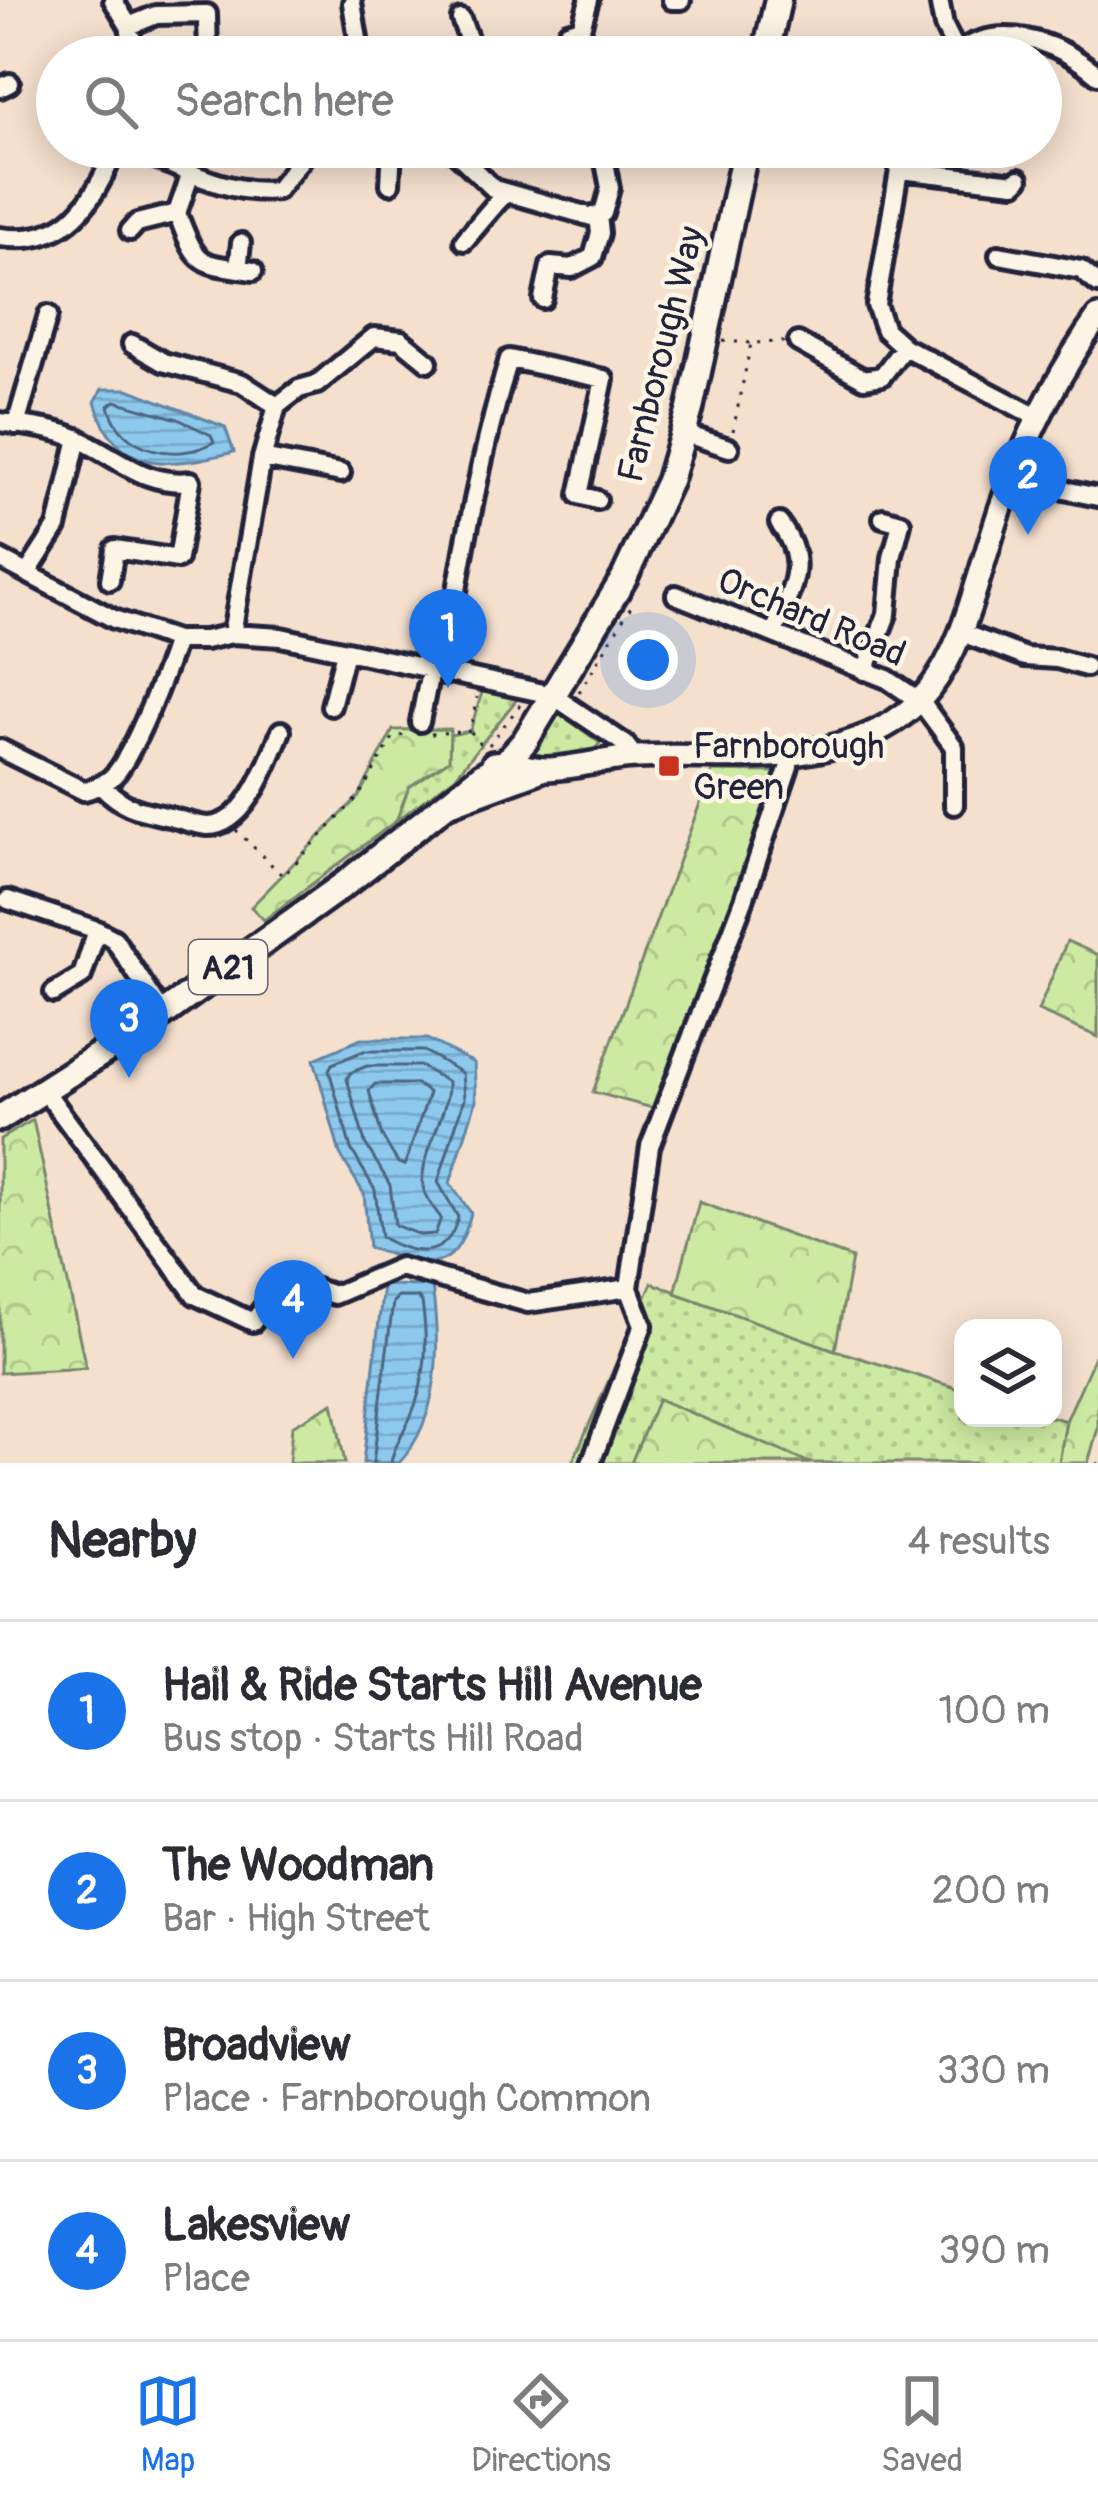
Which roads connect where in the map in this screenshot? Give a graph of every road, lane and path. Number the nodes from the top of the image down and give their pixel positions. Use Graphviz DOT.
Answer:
graph roads {
  1 [pos="113,0"];
  2 [pos="589,0"];
  3 [pos="778,0"];
  4 [pos="939,0"];
  5 [pos="352,3"];
  6 [pos="207,7"];
  7 [pos="461,20"];
  8 [pos="129,26"];
  9 [pos="568,32"];
  10 [pos="131,36"];
  11 [pos="358,36"];
  12 [pos="467,36"];
  13 [pos="770,36"];
  14 [pos="948,36"];
  15 [pos="1062,50"];
  16 [pos="1098,75"];
  17 [pos="107,168"];
  18 [pos="179,168"];
  19 [pos="294,168"];
  20 [pos="395,168"];
  21 [pos="470,168"];
  22 [pos="606,168"];
  23 [pos="742,168"];
  24 [pos="900,170"];
  25 [pos="191,173"];
  26 [pos="1019,179"];
  27 [pos="390,184"];
  28 [pos="504,194"];
  29 [pos="177,213"];
  30 [pos="595,217"];
  31 [pos="130,231"];
  32 [pos="0,237"];
  33 [pos="464,241"];
  34 [pos="241,243"];
  35 [pos="999,255"];
  36 [pos="1098,284"];
  37 [pos="543,299"];
  38 [pos="49,315"];
  39 [pos="1098,317"];
  40 [pos="705,339"];
  41 [pos="798,342"];
  42 [pos="752,343"];
  43 [pos="132,344"];
  44 [pos="904,346"];
  45 [pos="428,362"];
  46 [pos="277,406"];
  47 [pos="1037,418"];
  48 [pos="8,423"];
  49 [pos="683,433"];
  50 [pos="78,438"];
  51 [pos="729,448"];
  52 [pos="262,458"];
  53 [pos="340,473"];
  54 [pos="1012,479"];
  55 [pos="1098,497"];
  56 [pos="598,500"];
  57 [pos="883,518"];
  58 [pos="779,523"];
  59 [pos="0,559"];
  60 [pos="28,572"];
  61 [pos="110,580"];
  62 [pos="676,595"];
  63 [pos="774,633"];
  64 [pos="962,633"];
  65 [pos="232,634"];
  66 [pos="176,640"];
  67 [pos="346,652"];
  68 [pos="1086,668"];
  69 [pos="865,671"];
  70 [pos="437,673"];
  71 [pos="481,681"];
  72 [pos="552,695"];
  73 [pos="921,702"];
  74 [pos="332,706"];
  75 [pos="422,730"];
  76 [pos="281,731"];
  77 [pos="470,731"];
  78 [pos="0,749"];
  79 [pos="787,755"];
  80 [pos="635,757"];
  81 [pos="491,763"];
  82 [pos="546,769"];
  83 [pos="102,786"];
  84 [pos="449,805"];
  85 [pos="954,805"];
  86 [pos="226,821"];
  87 [pos="8,900"];
  88 [pos="97,930"];
  89 [pos="54,992"];
  90 [pos="164,1014"];
  91 [pos="45,1091"];
  92 [pos="0,1118"];
  93 [pos="629,1288"];
  94 [pos="591,1463"];
  1 -- 8 [label="street"];
  2 -- 9 [label="street"];
  3 -- 13 [label="highway"];
  4 -- 14 [label="street"];
  5 -- 11 [label="street"];
  6 -- 8 [label="street"];
  7 -- 12 [label="street"];
  8 -- 10 [label="street"];
  15 -- 16 [label="street"];
  17 -- 32 [label="street"];
  18 -- 25 [label="street"];
  19 -- 25 [label="street"];
  20 -- 27 [label="street"];
  21 -- 28 [label="street"];
  22 -- 30 [label="street"];
  23 -- 40 [label="highway, Farnborough Way / A21"];
  24 -- 26 [label="street"];
  24 -- 44 [label="street"];
  25 -- 29 [label="street"];
  28 -- 30 [label="street"];
  28 -- 33 [label="street"];
  29 -- 31 [label="street"];
  29 -- 34 [label="street"];
  30 -- 37 [label="street"];
  35 -- 36 [label="street"];
  38 -- 48 [label="street"];
  39 -- 47 [label="main road"];
  40 -- 42 [label="path"];
  40 -- 49 [label="highway, Farnborough Way / A21"];
  41 -- 42 [label="path"];
  41 -- 44 [label="street"];
  42 -- 51 [label="path"];
  43 -- 46 [label="street"];
  44 -- 47 [label="street"];
  45 -- 46 [label="street"];
  46 -- 52 [label="street"];
  47 -- 54 [label="main road"];
  48 -- 50 [label="street"];
  49 -- 51 [label="street"];
  49 -- 72 [label="highway, Farnborough Way / A21"];
  50 -- 60 [label="street"];
  50 -- 61 [label="street"];
  52 -- 53 [label="street"];
  52 -- 65 [label="street"];
  54 -- 55 [label="street"];
  54 -- 64 [label="main road"];
  56 -- 70 [label="street"];
  57 -- 69 [label="street"];
  58 -- 63 [label="street"];
  59 -- 60 [label="street"];
  60 -- 66 [label="street"];
  62 -- 63 [label="street, Orchard Road"];
  63 -- 69 [label="street, Orchard Road"];
  64 -- 68 [label="street"];
  64 -- 73 [label="main road"];
  65 -- 66 [label="street"];
  65 -- 67 [label="street"];
  66 -- 83 [label="street"];
  67 -- 70 [label="street"];
  67 -- 74 [label="street"];
  69 -- 73 [label="street, Orchard Road"];
  70 -- 71 [label="street"];
  70 -- 75 [label="street"];
  71 -- 72 [label="street"];
  71 -- 77 [label="path"];
  72 -- 80 [label="street"];
  72 -- 81 [label="highway, A21"];
  73 -- 79 [label="main road"];
  73 -- 85 [label="street"];
  75 -- 77 [label="path"];
  75 -- 86 [label="path"];
  76 -- 86 [label="street"];
  77 -- 81 [label="path"];
  78 -- 83 [label="street"];
  79 -- 80 [label="main road"];
  79 -- 93 [label="street"];
  80 -- 82 [label="main road"];
  81 -- 82 [label="main road"];
  81 -- 84 [label="highway, A21"];
  82 -- 84 [label="main road"];
  83 -- 86 [label="street"];
  84 -- 90 [label="highway, A21"];
  87 -- 88 [label="street"];
  88 -- 89 [label="street"];
  88 -- 90 [label="street"];
  90 -- 91 [label="highway, A21"];
  91 -- 92 [label="highway, A21"];
  91 -- 93 [label="street"];
  93 -- 94 [label="street"];
}
